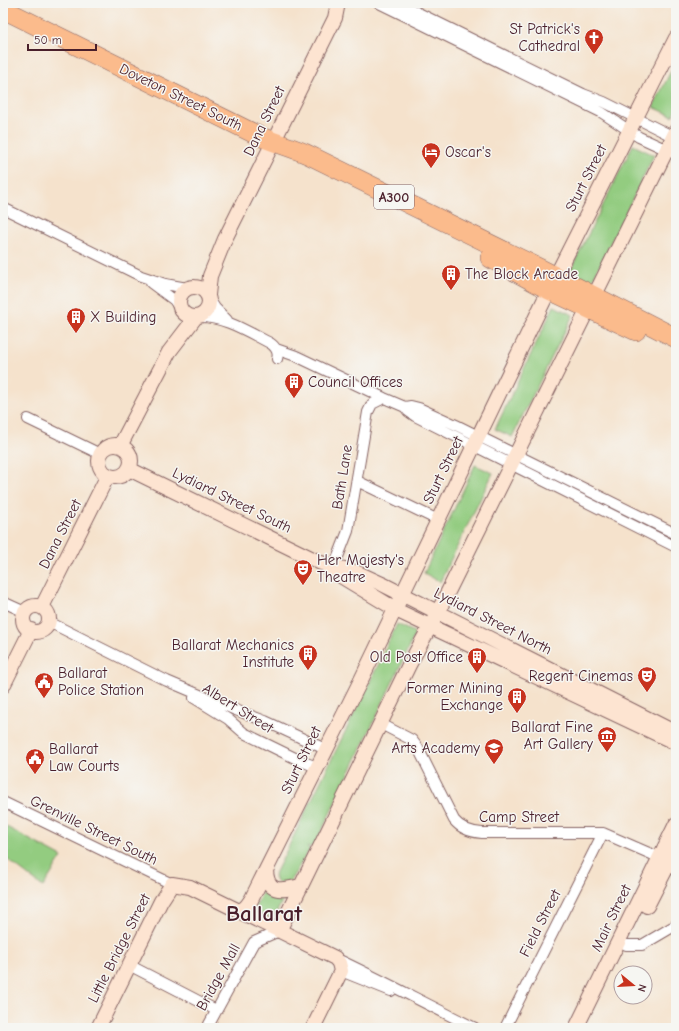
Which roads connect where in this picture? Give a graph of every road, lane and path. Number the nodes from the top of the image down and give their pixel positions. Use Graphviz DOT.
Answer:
graph roads {
  1 [pos="338,3"];
  2 [pos="347,3"];
  3 [pos="379,3"];
  4 [pos="398,3"];
  5 [pos="3,9"];
  6 [pos="335,18"];
  7 [pos="676,38"];
  8 [pos="636,118"];
  9 [pos="629,132"];
  10 [pos="675,135"];
  11 [pos="272,142"];
  12 [pos="671,152"];
  13 [pos="3,208"];
  14 [pos="226,240"];
  15 [pos="141,276"];
  16 [pos="552,283"];
  17 [pos="188,288"];
  18 [pos="208,296"];
  19 [pos="591,303"];
  20 [pos="180,308"];
  21 [pos="197,317"];
  22 [pos="236,327"];
  23 [pos="676,338"];
  24 [pos="676,349"];
  25 [pos="169,352"];
  26 [pos="384,398"];
  27 [pos="28,419"];
  28 [pos="476,441"];
  29 [pos="120,446"];
  30 [pos="100,454"];
  31 [pos="513,460"];
  32 [pos="129,469"];
  33 [pos="108,475"];
  34 [pos="357,481"];
  35 [pos="438,520"];
  36 [pos="676,534"];
  37 [pos="675,545"];
  38 [pos="333,570"];
  39 [pos="402,594"];
  40 [pos="3,602"];
  41 [pos="42,607"];
  42 [pos="395,609"];
  43 [pos="25,612"];
  44 [pos="438,612"];
  45 [pos="49,622"];
  46 [pos="430,627"];
  47 [pos="31,630"];
  48 [pos="167,681"];
  49 [pos="3,686"];
  50 [pos="381,724"];
  51 [pos="676,733"];
  52 [pos="676,743"];
  53 [pos="325,750"];
  54 [pos="317,768"];
  55 [pos="3,802"];
  56 [pos="676,824"];
  57 [pos="603,833"];
  58 [pos="676,849"];
  59 [pos="665,860"];
  60 [pos="266,870"];
  61 [pos="172,884"];
  62 [pos="301,886"];
  63 [pos="238,911"];
  64 [pos="676,925"];
  65 [pos="278,931"];
  66 [pos="626,945"];
  67 [pos="335,958"];
  68 [pos="129,966"];
  69 [pos="341,971"];
  70 [pos="420,1001"];
  71 [pos="216,1010"];
  72 [pos="98,1028"];
  73 [pos="207,1028"];
  74 [pos="313,1028"];
  75 [pos="475,1028"];
  76 [pos="505,1028"];
  77 [pos="576,1028"];
  78 [pos="585,1028"];
  1 -- 6 [label="street, Dana Street"];
  2 -- 6 [label="street, Dana Street"];
  3 -- 9 [label="street"];
  4 -- 8 [label="street"];
  5 -- 11 [label="highway, Doveton Street South / A300"];
  6 -- 11 [label="street, Dana Street"];
  7 -- 8 [label="street, Sturt Street"];
  8 -- 9 [label="street, Sturt Street"];
  8 -- 10 [label="street"];
  9 -- 12 [label="street"];
  9 -- 16 [label="street, Sturt Street"];
  10 -- 12 [label="street"];
  11 -- 14 [label="street, Dana Street"];
  11 -- 16 [label="highway, Doveton Street South / A300"];
  12 -- 19 [label="street"];
  13 -- 15 [label="street"];
  14 -- 17 [label="street, Dana Street"];
  14 -- 18 [label="street, Dana Street"];
  15 -- 17 [label="street"];
  15 -- 20 [label="street"];
  16 -- 19 [label="highway, A300"];
  16 -- 28 [label="street, Sturt Street"];
  17 -- 18 [label="street"];
  17 -- 20 [label="street"];
  18 -- 21 [label="street"];
  18 -- 22 [label="street"];
  19 -- 23 [label="highway, A300"];
  19 -- 24 [label="highway, A300"];
  19 -- 31 [label="street"];
  20 -- 21 [label="street"];
  20 -- 25 [label="street"];
  21 -- 22 [label="street"];
  21 -- 25 [label="street"];
  22 -- 26 [label="street"];
  25 -- 29 [label="street"];
  26 -- 28 [label="street"];
  26 -- 34 [label="street, Bath Lane"];
  27 -- 30 [label="street"];
  28 -- 31 [label="street"];
  28 -- 35 [label="street, Sturt Street"];
  29 -- 30 [label="street"];
  29 -- 32 [label="street"];
  30 -- 33 [label="street"];
  31 -- 36 [label="street"];
  31 -- 37 [label="street"];
  31 -- 44 [label="street"];
  32 -- 33 [label="street"];
  32 -- 38 [label="street, Lydiard Street South"];
  33 -- 41 [label="street, Dana Street"];
  34 -- 35 [label="street"];
  34 -- 38 [label="street, Bath Lane"];
  35 -- 39 [label="street, Sturt Street"];
  38 -- 39 [label="street, Lydiard Street South"];
  38 -- 42 [label="street, Lydiard Street South"];
  39 -- 42 [label="street, Sturt Street"];
  39 -- 44 [label="street, Lydiard Street North"];
  40 -- 43 [label="street"];
  41 -- 43 [label="street"];
  41 -- 45 [label="street"];
  42 -- 46 [label="street, Lydiard Street North"];
  42 -- 53 [label="street, Sturt Street"];
  43 -- 47 [label="street"];
  44 -- 46 [label="street"];
  44 -- 51 [label="street, Lydiard Street North"];
  45 -- 47 [label="street"];
  45 -- 48 [label="street, Albert Street"];
  46 -- 50 [label="street"];
  46 -- 52 [label="street, Lydiard Street North"];
  47 -- 49 [label="street"];
  48 -- 53 [label="street, Albert Street"];
  48 -- 54 [label="street, Albert Street"];
  50 -- 57 [label="street, Camp Street"];
  50 -- 62 [label="street"];
  53 -- 54 [label="street, Sturt Street"];
  54 -- 60 [label="street, Sturt Street"];
  55 -- 61 [label="street, Grenville Street South"];
  56 -- 59 [label="street, Mair Street"];
  57 -- 59 [label="street, Camp Street"];
  57 -- 76 [label="street, Field Street"];
  58 -- 59 [label="street, Mair Street"];
  59 -- 66 [label="street, Mair Street"];
  59 -- 77 [label="street, Mair Street"];
  60 -- 62 [label="street"];
  60 -- 63 [label="street, Sturt Street"];
  61 -- 63 [label="street"];
  61 -- 68 [label="street, Little Bridge Street"];
  62 -- 65 [label="street"];
  63 -- 65 [label="street"];
  64 -- 66 [label="street"];
  65 -- 67 [label="street"];
  65 -- 71 [label="street, Bridge Mall"];
  66 -- 78 [label="street, Mair Street"];
  67 -- 69 [label="street"];
  67 -- 70 [label="street"];
  68 -- 71 [label="street"];
  68 -- 72 [label="street, Little Bridge Street"];
  69 -- 70 [label="street"];
  69 -- 74 [label="street"];
  70 -- 75 [label="street"];
  71 -- 73 [label="street, Bridge Mall"];
}
